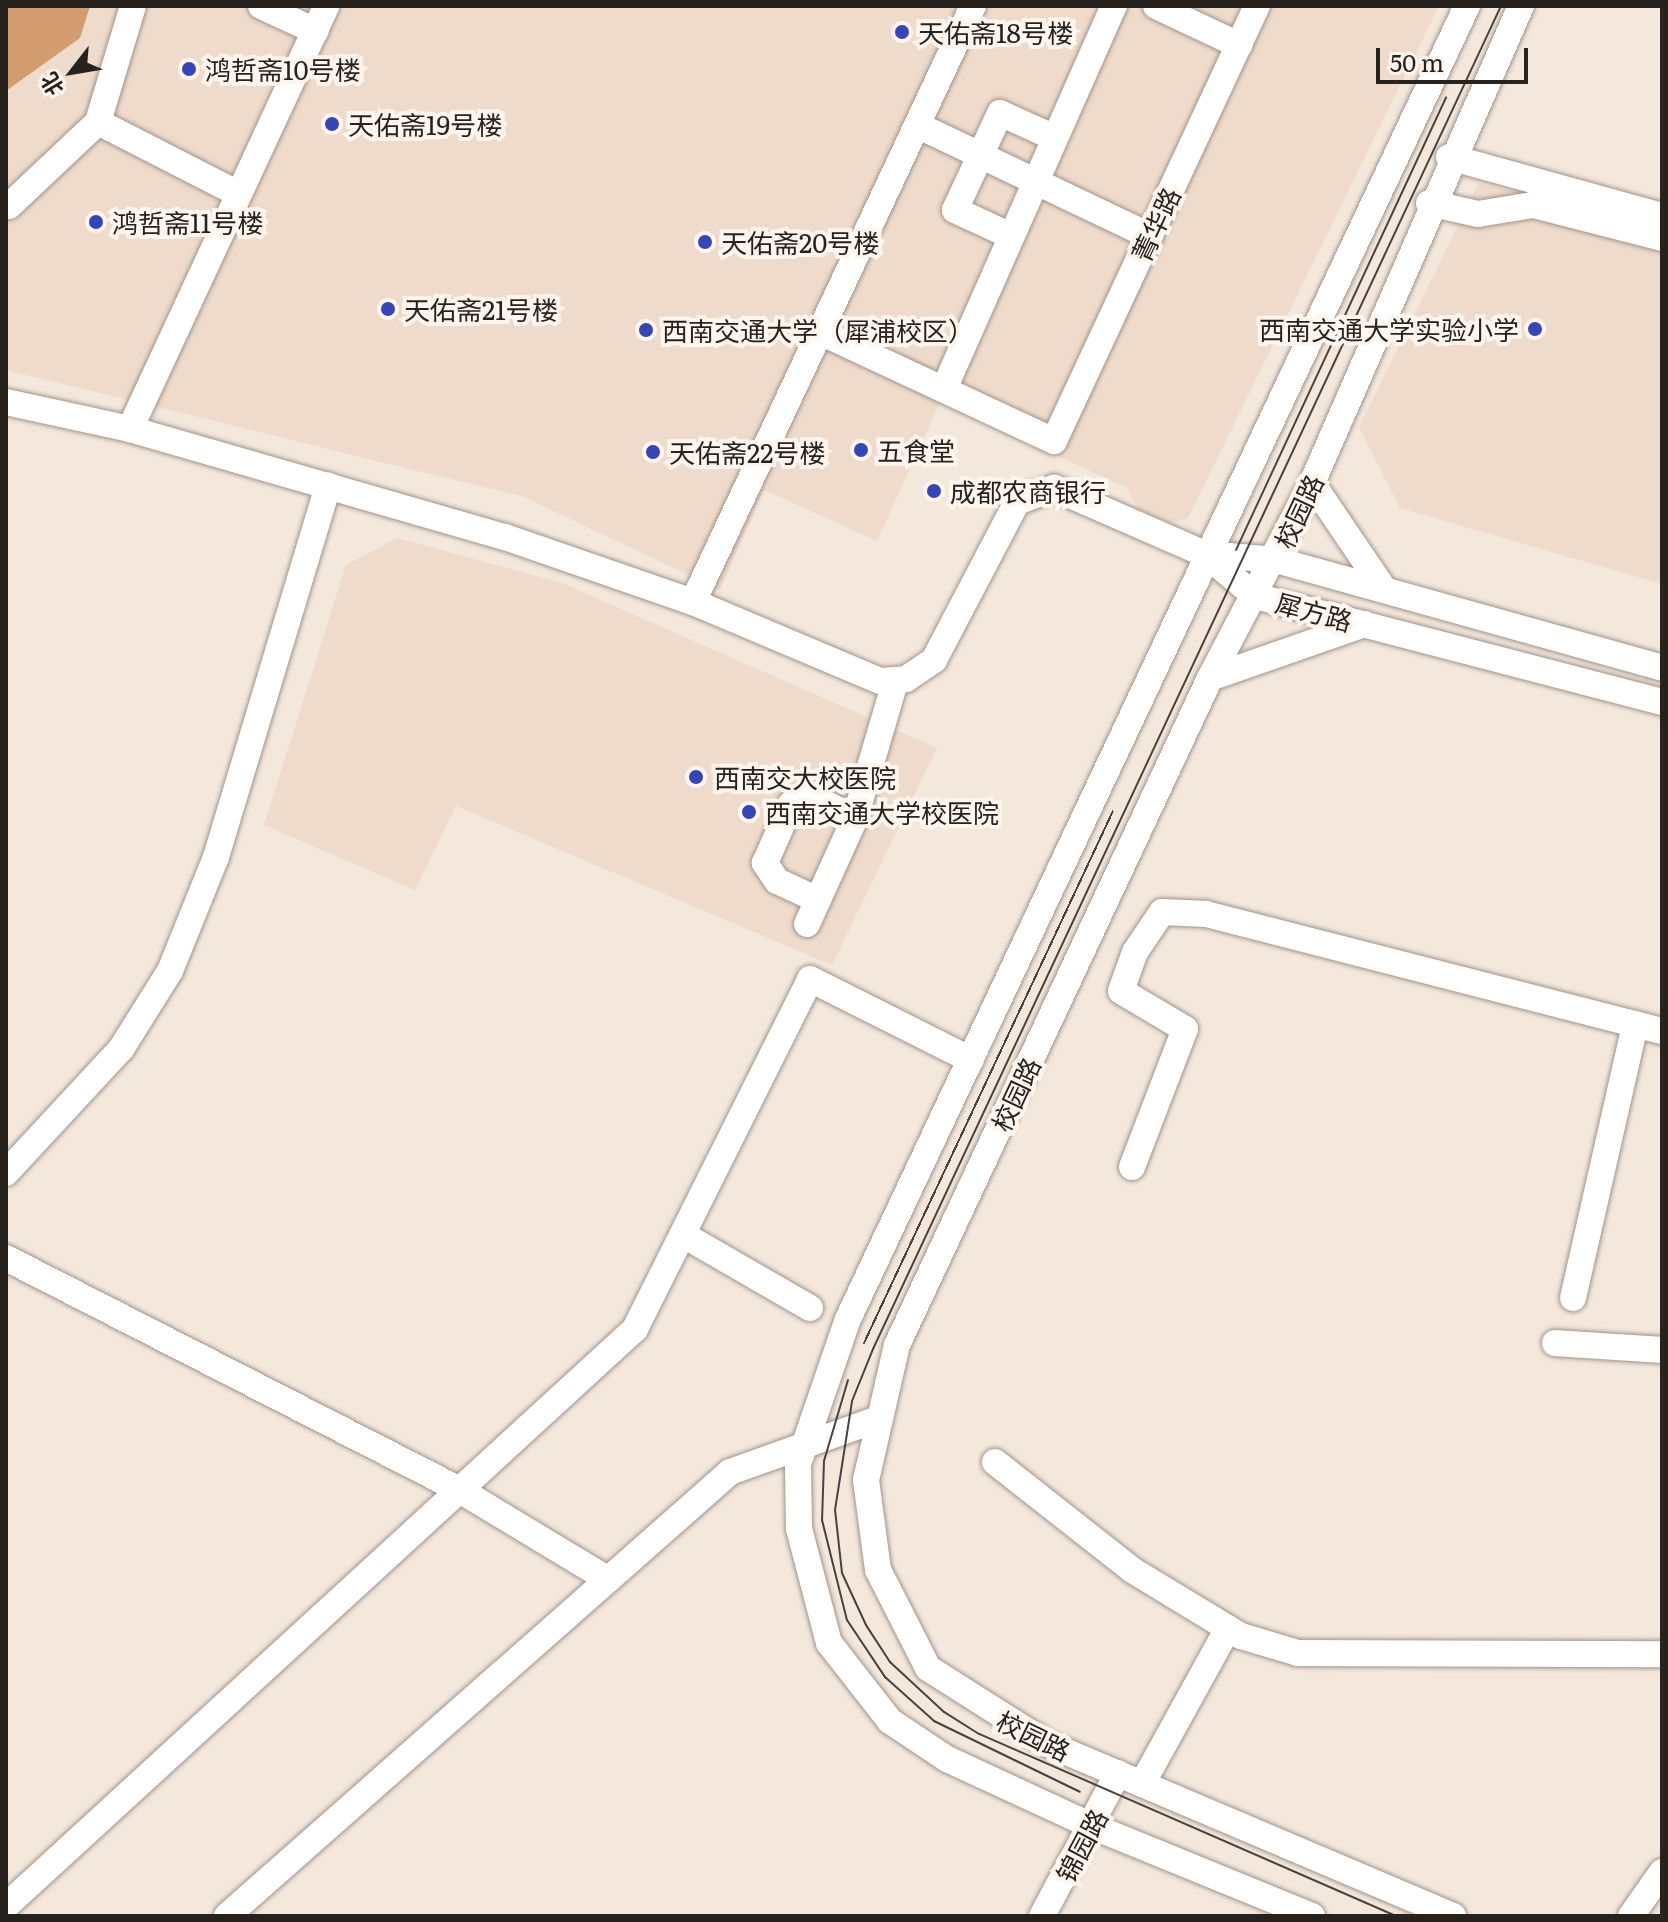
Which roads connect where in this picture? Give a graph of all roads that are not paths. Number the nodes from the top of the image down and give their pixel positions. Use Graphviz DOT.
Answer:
graph roads {
  1 [pos="133,6"];
  2 [pos="261,6"];
  3 [pos="326,6"];
  4 [pos="973,6"];
  5 [pos="1114,6"];
  6 [pos="1156,6"];
  7 [pos="1257,6"];
  8 [pos="1467,6"];
  9 [pos="1521,6"];
  10 [pos="315,31"];
  11 [pos="1239,45"];
  12 [pos="98,122"];
  13 [pos="917,125"];
  14 [pos="1055,138"];
  15 [pos="980,156"];
  16 [pos="1449,157"];
  17 [pos="1035,182"];
  18 [pos="239,194"];
  19 [pos="1429,203"];
  20 [pos="9,206"];
  21 [pos="1662,216"];
  22 [pos="1011,236"];
  23 [pos="1150,236"];
  24 [pos="1662,238"];
  25 [pos="820,332"];
  26 [pos="944,389"];
  27 [pos="6,402"];
  28 [pos="130,429"];
  29 [pos="1312,483"];
  30 [pos="328,486"];
  31 [pos="1205,554"];
  32 [pos="1276,560"];
  33 [pos="1383,588"];
  34 [pos="1255,596"];
  35 [pos="693,602"];
  36 [pos="1365,624"];
  37 [pos="1662,668"];
  38 [pos="1210,678"];
  39 [pos="895,682"];
  40 [pos="1662,702"];
  41 [pos="855,818"];
  42 [pos="1635,1024"];
  43 [pos="1662,1031"];
  44 [pos="971,1060"];
  45 [pos="1132,1167"];
  46 [pos="6,1173"];
  47 [pos="687,1237"];
  48 [pos="6,1258"];
  49 [pos="1573,1298"];
  50 [pos="810,1308"];
  51 [pos="1555,1343"];
  52 [pos="1662,1350"];
  53 [pos="875,1420"];
  54 [pos="804,1442"];
  55 [pos="995,1462"];
  56 [pos="458,1489"];
  57 [pos="607,1579"];
  58 [pos="1228,1628"];
  59 [pos="1662,1647"];
  60 [pos="1662,1654"];
  61 [pos="1118,1773"];
  62 [pos="1142,1784"];
  63 [pos="1092,1826"];
  64 [pos="1662,1872"];
  65 [pos="6,1906"];
  66 [pos="227,1916"];
  67 [pos="1042,1916"];
  68 [pos="1312,1916"];
  69 [pos="1453,1916"];
  70 [pos="1631,1916"];
  1 -- 12 [label="street"];
  2 -- 10 [label="street"];
  3 -- 10 [label="street"];
  4 -- 13 [label="street"];
  5 -- 14 [label="street"];
  6 -- 11 [label="street"];
  7 -- 11 [label="street, 菁华路"];
  8 -- 31 [label="street, 校园路"];
  9 -- 16 [label="street, 校园路"];
  10 -- 18 [label="street"];
  11 -- 23 [label="street, 菁华路"];
  12 -- 18 [label="street"];
  12 -- 20 [label="street"];
  13 -- 15 [label="street"];
  13 -- 25 [label="street"];
  14 -- 15 [label="street"];
  14 -- 17 [label="street"];
  15 -- 17 [label="street"];
  15 -- 22 [label="street"];
  16 -- 19 [label="street, 校园路"];
  16 -- 21 [label="street"];
  17 -- 22 [label="street"];
  17 -- 23 [label="street"];
  18 -- 28 [label="street"];
  19 -- 24 [label="street"];
  19 -- 29 [label="street, 校园路"];
  22 -- 26 [label="street"];
  23 -- 26 [label="street, 菁华路"];
  25 -- 26 [label="street"];
  25 -- 35 [label="street"];
  27 -- 28 [label="street"];
  28 -- 30 [label="street"];
  29 -- 32 [label="street, 校园路"];
  29 -- 33 [label="street"];
  30 -- 35 [label="street"];
  30 -- 46 [label="street"];
  31 -- 32 [label="street, 犀方路"];
  31 -- 34 [label="street, 犀方路"];
  31 -- 39 [label="street"];
  31 -- 44 [label="street, 校园路"];
  32 -- 33 [label="street, 犀方路"];
  32 -- 34 [label="street, 校园路"];
  33 -- 37 [label="street, 犀方路"];
  34 -- 36 [label="street, 犀方路"];
  34 -- 38 [label="street, 校园路"];
  35 -- 39 [label="street"];
  36 -- 38 [label="street"];
  36 -- 40 [label="street, 犀方路"];
  38 -- 53 [label="street, 校园路"];
  39 -- 41 [label="street"];
  41 -- 41 [label="street"];
  42 -- 43 [label="street"];
  42 -- 45 [label="street"];
  42 -- 49 [label="street"];
  44 -- 47 [label="street"];
  44 -- 54 [label="street, 校园路"];
  47 -- 50 [label="street"];
  47 -- 56 [label="street"];
  48 -- 56 [label="street"];
  51 -- 52 [label="street"];
  53 -- 54 [label="street"];
  53 -- 61 [label="street, 校园路"];
  54 -- 57 [label="street"];
  54 -- 63 [label="street, 校园路"];
  55 -- 58 [label="street"];
  56 -- 57 [label="street"];
  56 -- 65 [label="street"];
  57 -- 66 [label="street"];
  58 -- 60 [label="street"];
  58 -- 62 [label="street"];
  59 -- 60 [label="street"];
  61 -- 62 [label="street, 校园路"];
  61 -- 63 [label="street, 锦园路"];
  62 -- 69 [label="street, 校园路"];
  63 -- 67 [label="street, 锦园路"];
  63 -- 68 [label="street, 校园路"];
  64 -- 70 [label="street"];
}
